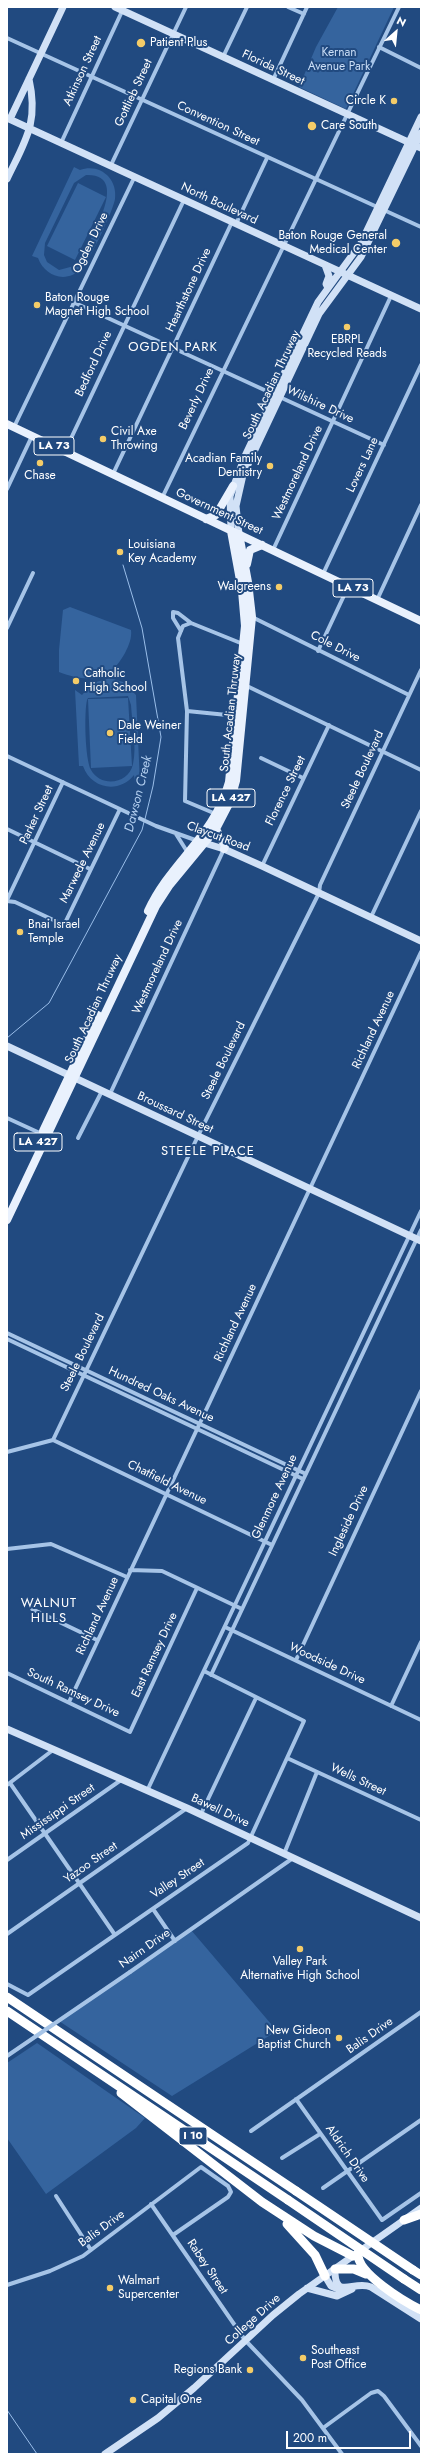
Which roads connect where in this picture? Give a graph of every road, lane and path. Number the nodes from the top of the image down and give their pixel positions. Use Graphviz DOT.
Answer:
graph roads {
  1 [pos="63,7"];
  2 [pos="115,7"];
  3 [pos="186,7"];
  4 [pos="247,7"];
  5 [pos="288,7"];
  6 [pos="307,7"];
  7 [pos="399,7"];
  8 [pos="123,9"];
  9 [pos="304,14"];
  10 [pos="174,34"];
  11 [pos="7,38"];
  12 [pos="379,47"];
  13 [pos="42,54"];
  14 [pos="224,57"];
  15 [pos="421,68"];
  16 [pos="91,77"];
  17 [pos="29,79"];
  18 [pos="273,80"];
  19 [pos="142,100"];
  20 [pos="347,114"];
  21 [pos="421,117"];
  22 [pos="9,119"];
  23 [pos="31,129"];
  24 [pos="421,133"];
  25 [pos="61,143"];
  26 [pos="415,145"];
  27 [pos="267,158"];
  28 [pos="111,166"];
  29 [pos="134,176"];
  30 [pos="7,179"];
  31 [pos="315,180"];
  32 [pos="184,200"];
  33 [pos="381,210"];
  34 [pos="234,223"];
  35 [pos="421,227"];
  36 [pos="282,245"];
  37 [pos="357,263"];
  38 [pos="325,265"];
  39 [pos="340,272"];
  40 [pos="348,275"];
  41 [pos="365,284"];
  42 [pos="328,288"];
  43 [pos="391,296"];
  44 [pos="74,302"];
  45 [pos="421,309"];
  46 [pos="124,326"];
  47 [pos="173,348"];
  48 [pos="421,364"];
  49 [pos="221,370"];
  50 [pos="277,396"];
  51 [pos="332,422"];
  52 [pos="11,426"];
  53 [pos="32,436"];
  54 [pos="384,445"];
  55 [pos="65,452"];
  56 [pos="113,474"];
  57 [pos="233,486"];
  58 [pos="7,489"];
  59 [pos="162,498"];
  60 [pos="421,505"];
  61 [pos="206,519"];
  62 [pos="231,531"];
  63 [pos="239,534"];
  64 [pos="262,545"];
  65 [pos="273,550"];
  66 [pos="246,570"];
  67 [pos="33,573"];
  68 [pos="324,574"];
  69 [pos="348,586"];
  70 [pos="377,600"];
  71 [pos="252,617"];
  72 [pos="421,621"];
  73 [pos="191,623"];
  74 [pos="7,628"];
  75 [pos="180,631"];
  76 [pos="244,644"];
  77 [pos="318,651"];
  78 [pos="421,670"];
  79 [pos="243,688"];
  80 [pos="409,695"];
  81 [pos="187,710"];
  82 [pos="240,716"];
  83 [pos="329,725"];
  84 [pos="383,751"];
  85 [pos="7,756"];
  86 [pos="261,758"];
  87 [pos="421,770"];
  88 [pos="303,778"];
  89 [pos="63,782"];
  90 [pos="120,810"];
  91 [pos="421,811"];
  92 [pos="216,815"];
  93 [pos="7,829"];
  94 [pos="216,829"];
  95 [pos="176,834"];
  96 [pos="35,842"];
  97 [pos="202,842"];
  98 [pos="224,849"];
  99 [pos="188,853"];
  100 [pos="262,866"];
  101 [pos="90,869"];
  102 [pos="319,893"];
  103 [pos="7,900"];
  104 [pos="371,917"];
  105 [pos="421,941"];
  106 [pos="421,952"];
  107 [pos="9,1047"];
  108 [pos="71,1077"];
  109 [pos="102,1091"];
  110 [pos="110,1094"];
  111 [pos="7,1118"];
  112 [pos="42,1134"];
  113 [pos="198,1136"];
  114 [pos="78,1138"];
  115 [pos="310,1190"];
  116 [pos="7,1208"];
  117 [pos="421,1211"];
  118 [pos="7,1220"];
  119 [pos="421,1230"];
  120 [pos="409,1236"];
  121 [pos="419,1240"];
  122 [pos="7,1333"];
  123 [pos="7,1340"];
  124 [pos="85,1373"];
  125 [pos="421,1391"];
  126 [pos="199,1426"];
  127 [pos="53,1440"];
  128 [pos="7,1452"];
  129 [pos="298,1471"];
  130 [pos="306,1474"];
  131 [pos="296,1476"];
  132 [pos="303,1479"];
  133 [pos="167,1494"];
  134 [pos="265,1541"];
  135 [pos="272,1545"];
  136 [pos="7,1549"];
  137 [pos="130,1570"];
  138 [pos="127,1577"];
  139 [pos="197,1588"];
  140 [pos="235,1605"];
  141 [pos="32,1609"];
  142 [pos="242,1609"];
  143 [pos="225,1627"];
  144 [pos="233,1630"];
  145 [pos="97,1640"];
  146 [pos="421,1642"];
  147 [pos="296,1660"];
  148 [pos="204,1671"];
  149 [pos="7,1673"];
  150 [pos="211,1674"];
  151 [pos="256,1698"];
  152 [pos="69,1702"];
  153 [pos="391,1706"];
  154 [pos="421,1720"];
  155 [pos="7,1729"];
  156 [pos="130,1732"];
  157 [pos="53,1750"];
  158 [pos="287,1758"];
  159 [pos="317,1772"];
  160 [pos="121,1780"];
  161 [pos="9,1784"];
  162 [pos="146,1792"];
  163 [pos="188,1808"];
  164 [pos="201,1814"];
  165 [pos="421,1820"];
  166 [pos="46,1833"];
  167 [pos="251,1838"];
  168 [pos="284,1854"];
  169 [pos="294,1858"];
  170 [pos="7,1860"];
  171 [pos="79,1883"];
  172 [pos="153,1908"];
  173 [pos="421,1918"];
  174 [pos="7,1934"];
  175 [pos="114,1935"];
  176 [pos="175,1941"];
  177 [pos="7,1984"];
  178 [pos="7,1997"];
  179 [pos="7,2011"];
  180 [pos="421,2012"];
  181 [pos="7,2056"];
  182 [pos="98,2072"];
  183 [pos="296,2099"];
  184 [pos="421,2120"];
  185 [pos="251,2131"];
  186 [pos="320,2134"];
  187 [pos="282,2158"];
  188 [pos="347,2172"];
  189 [pos="323,2188"];
  190 [pos="421,2193"];
  191 [pos="56,2196"];
  192 [pos="262,2202"];
  193 [pos="152,2204"];
  194 [pos="421,2208"];
  195 [pos="421,2214"];
  196 [pos="404,2220"];
  197 [pos="173,2235"];
  198 [pos="91,2250"];
  199 [pos="355,2254"];
  200 [pos="335,2269"];
  201 [pos="421,2275"];
  202 [pos="325,2276"];
  203 [pos="373,2277"];
  204 [pos="7,2284"];
  205 [pos="354,2287"];
  206 [pos="307,2288"];
  207 [pos="421,2290"];
  208 [pos="421,2310"];
  209 [pos="421,2319"];
  210 [pos="245,2340"];
  211 [pos="323,2428"];
  212 [pos="421,2446"];
  213 [pos="105,2454"];
  214 [pos="342,2454"];
  1 -- 13 [label="street"];
  2 -- 8 [label="street, Florida Street"];
  3 -- 10 [label="street, Gottlieb Street"];
  4 -- 14 [label="street"];
  5 -- 9 [label="street"];
  6 -- 9 [label="street"];
  7 -- 12 [label="street, Beverly Drive"];
  8 -- 10 [label="street, Florida Street"];
  8 -- 16 [label="street, Atkinson Street"];
  9 -- 18 [label="street"];
  10 -- 14 [label="street, Florida Street"];
  10 -- 19 [label="street, Gottlieb Street"];
  11 -- 13 [label="street, Convention Street"];
  12 -- 15 [label="street"];
  12 -- 20 [label="street, Beverly Drive"];
  13 -- 16 [label="street, Convention Street"];
  13 -- 17 [label="street"];
  14 -- 18 [label="street, Florida Street"];
  16 -- 19 [label="street, Convention Street"];
  16 -- 25 [label="street, Atkinson Street"];
  17 -- 22 [label="street"];
  17 -- 23 [label="street"];
  18 -- 20 [label="street, Florida Street"];
  19 -- 27 [label="street, Convention Street"];
  19 -- 28 [label="street, Gottlieb Street"];
  20 -- 26 [label="street, Florida Street"];
  20 -- 31 [label="street, Beverly Drive"];
  21 -- 26 [label="street"];
  22 -- 23 [label="street, North Boulevard"];
  23 -- 25 [label="street, North Boulevard"];
  23 -- 30 [label="street"];
  24 -- 26 [label="street"];
  25 -- 28 [label="street, North Boulevard"];
  26 -- 33 [label="street"];
  27 -- 31 [label="street, Convention Street"];
  27 -- 34 [label="street, Hearthstone Drive"];
  28 -- 29 [label="street, North Boulevard"];
  29 -- 32 [label="street, North Boulevard"];
  29 -- 44 [label="street, Ogden Drive"];
  31 -- 33 [label="street, Convention Street"];
  31 -- 36 [label="street, Beverly Drive"];
  32 -- 34 [label="street, North Boulevard"];
  32 -- 46 [label="street, Bedford Drive"];
  33 -- 35 [label="street, Convention Street"];
  33 -- 37 [label="street, South Acadian Thruway"];
  33 -- 39 [label="street, South Acadian Thruway"];
  34 -- 36 [label="street, North Boulevard"];
  34 -- 47 [label="street, Hearthstone Drive"];
  36 -- 38 [label="street, North Boulevard"];
  36 -- 49 [label="street, Beverly Drive"];
  37 -- 40 [label="street, South Acadian Thruway"];
  37 -- 41 [label="street"];
  38 -- 39 [label="street, North Boulevard"];
  38 -- 42 [label="street"];
  39 -- 40 [label="street, North Boulevard"];
  39 -- 42 [label="street, South Acadian Thruway / LA 427"];
  40 -- 41 [label="street, North Boulevard"];
  40 -- 50 [label="street, South Acadian Thruway"];
  41 -- 43 [label="street, North Boulevard"];
  42 -- 50 [label="street, South Acadian Thruway / LA 427"];
  43 -- 45 [label="street, North Boulevard"];
  43 -- 51 [label="street, Westmoreland Drive"];
  44 -- 46 [label="street, Wilshire Drive"];
  44 -- 52 [label="street, Ogden Drive"];
  46 -- 47 [label="street, Wilshire Drive"];
  46 -- 55 [label="street, Bedford Drive"];
  47 -- 49 [label="street, Wilshire Drive"];
  47 -- 56 [label="street, Hearthstone Drive"];
  48 -- 54 [label="street, Lovers Lane"];
  49 -- 50 [label="street, Wilshire Drive"];
  49 -- 59 [label="street, Beverly Drive"];
  50 -- 51 [label="street, Wilshire Drive"];
  50 -- 57 [label="street, South Acadian Thruway / LA 427"];
  50 -- 63 [label="street, South Acadian Thruway"];
  51 -- 54 [label="street, Wilshire Drive"];
  51 -- 65 [label="street, Westmoreland Drive"];
  52 -- 53 [label="main road, Government Street / LA 73"];
  53 -- 55 [label="main road, Government Street / LA 73"];
  53 -- 58 [label="street"];
  54 -- 68 [label="street, Lovers Lane"];
  55 -- 56 [label="main road, Government Street / LA 73"];
  56 -- 59 [label="main road, Government Street / LA 73"];
  57 -- 61 [label="main road"];
  57 -- 62 [label="street, South Acadian Thruway / LA 427"];
  59 -- 61 [label="main road, Government Street / LA 73"];
  60 -- 70 [label="street"];
  61 -- 62 [label="main road, Government Street / LA 73"];
  62 -- 63 [label="main road, Government Street / LA 73"];
  62 -- 76 [label="main road, South Acadian Thruway / LA 427"];
  63 -- 64 [label="main road, Government Street / LA 73"];
  63 -- 66 [label="main road, South Acadian Thruway / LA 427"];
  64 -- 65 [label="main road, Government Street / LA 73"];
  64 -- 66 [label="main road"];
  65 -- 68 [label="main road, Government Street / LA 73"];
  66 -- 71 [label="main road, South Acadian Thruway / LA 427"];
  67 -- 74 [label="street"];
  68 -- 69 [label="main road, Government Street / LA 73"];
  69 -- 70 [label="main road, Government Street / LA 73"];
  69 -- 77 [label="street"];
  70 -- 72 [label="main road, Government Street / LA 73"];
  71 -- 77 [label="street, Cole Drive"];
  71 -- 79 [label="main road, South Acadian Thruway / LA 427"];
  73 -- 75 [label="street"];
  73 -- 75 [label="street"];
  73 -- 76 [label="street"];
  75 -- 81 [label="street"];
  76 -- 79 [label="main road, South Acadian Thruway / LA 427"];
  77 -- 80 [label="street, Cole Drive"];
  78 -- 80 [label="street, Steele Boulevard"];
  79 -- 82 [label="main road, South Acadian Thruway / LA 427"];
  79 -- 83 [label="street"];
  80 -- 84 [label="street, Steele Boulevard"];
  81 -- 82 [label="street"];
  81 -- 92 [label="street"];
  82 -- 92 [label="main road, South Acadian Thruway / LA 427"];
  82 -- 94 [label="main road, South Acadian Thruway / LA 427"];
  83 -- 84 [label="street"];
  83 -- 88 [label="street, Florence Street"];
  84 -- 87 [label="street"];
  84 -- 102 [label="street, Steele Boulevard"];
  85 -- 89 [label="street, Claycut Road"];
  86 -- 88 [label="street"];
  88 -- 100 [label="street, Florence Street"];
  89 -- 90 [label="street, Claycut Road"];
  89 -- 96 [label="street, Parker Street"];
  90 -- 95 [label="street, Claycut Road"];
  90 -- 101 [label="street, Marwede Avenue"];
  91 -- 104 [label="street"];
  92 -- 97 [label="main road, South Acadian Thruway / LA 427"];
  93 -- 96 [label="street"];
  94 -- 97 [label="main road, South Acadian Thruway / LA 427"];
  94 -- 98 [label="main road"];
  95 -- 97 [label="street, Claycut Road"];
  95 -- 99 [label="street"];
  96 -- 101 [label="street"];
  96 -- 103 [label="street, Parker Street"];
  97 -- 98 [label="street, Claycut Road"];
  97 -- 99 [label="main road, South Acadian Thruway / LA 427"];
  97 -- 108 [label="main road, South Acadian Thruway / LA 427"];
  98 -- 100 [label="street, Claycut Road"];
  98 -- 110 [label="street, Westmoreland Drive"];
  99 -- 108 [label="main road, South Acadian Thruway / LA 427"];
  100 -- 102 [label="street, Claycut Road"];
  101 -- 103 [label="street, Marwede Avenue"];
  102 -- 104 [label="street, Claycut Road"];
  102 -- 113 [label="street, Steele Boulevard"];
  104 -- 105 [label="street, Claycut Road"];
  106 -- 115 [label="street, Richland Avenue"];
  107 -- 108 [label="street, Broussard Street"];
  108 -- 109 [label="street, Broussard Street"];
  108 -- 112 [label="main road, South Acadian Thruway / LA 427"];
  108 -- 118 [label="main road, South Acadian Thruway / LA 427"];
  109 -- 110 [label="street, Broussard Street"];
  109 -- 114 [label="street"];
  110 -- 113 [label="street, Broussard Street"];
  111 -- 112 [label="street"];
  112 -- 116 [label="main road, South Acadian Thruway / LA 427"];
  113 -- 115 [label="street, Broussard Street"];
  113 -- 124 [label="street, Steele Boulevard"];
  115 -- 120 [label="street, Broussard Street"];
  115 -- 126 [label="street, Richland Avenue"];
  117 -- 120 [label="street, Glenmore Avenue"];
  119 -- 121 [label="street, Glenmore Avenue"];
  120 -- 121 [label="street, Broussard Street"];
  120 -- 129 [label="street, Glenmore Avenue"];
  121 -- 130 [label="street, Glenmore Avenue"];
  122 -- 124 [label="street, Hundred Oaks Avenue"];
  123 -- 124 [label="street, Hundred Oaks Avenue"];
  124 -- 126 [label="street, Hundred Oaks Avenue"];
  124 -- 127 [label="street, Steele Boulevard"];
  125 -- 147 [label="street, Ingleside Drive"];
  126 -- 129 [label="street, Hundred Oaks Avenue"];
  126 -- 131 [label="street, Hundred Oaks Avenue"];
  126 -- 133 [label="street, Richland Avenue"];
  127 -- 128 [label="street"];
  127 -- 133 [label="street, Chatfield Avenue"];
  129 -- 130 [label="street, Hundred Oaks Avenue"];
  129 -- 131 [label="street, Glenmore Avenue"];
  130 -- 132 [label="street, Glenmore Avenue"];
  131 -- 132 [label="street, Hundred Oaks Avenue"];
  131 -- 134 [label="street, Glenmore Avenue"];
  132 -- 135 [label="street, Glenmore Avenue"];
  133 -- 134 [label="street, Chatfield Avenue"];
  133 -- 137 [label="street, Richland Avenue"];
  134 -- 135 [label="street, Chatfield Avenue"];
  134 -- 140 [label="street, Glenmore Avenue"];
  135 -- 142 [label="street, Glenmore Avenue"];
  136 -- 138 [label="street"];
  137 -- 138 [label="street, Richland Avenue"];
  137 -- 139 [label="street"];
  138 -- 145 [label="street, Richland Avenue"];
  139 -- 140 [label="street"];
  139 -- 156 [label="street, East Ramsey Drive"];
  140 -- 142 [label="street"];
  140 -- 143 [label="street, Glenmore Avenue"];
  141 -- 145 [label="street"];
  142 -- 144 [label="street, Glenmore Avenue"];
  143 -- 144 [label="street, Woodside Drive"];
  143 -- 148 [label="street, Glenmore Avenue"];
  144 -- 147 [label="street, Woodside Drive"];
  144 -- 150 [label="street, Glenmore Avenue"];
  145 -- 152 [label="street, Richland Avenue"];
  146 -- 153 [label="street"];
  147 -- 153 [label="street, Woodside Drive"];
  148 -- 150 [label="street"];
  148 -- 162 [label="street, Glenmore Avenue"];
  149 -- 152 [label="street, South Ramsey Drive"];
  150 -- 151 [label="street"];
  151 -- 158 [label="street, Valley Street"];
  151 -- 164 [label="street"];
  152 -- 156 [label="street, South Ramsey Drive"];
  153 -- 154 [label="street, Woodside Drive"];
  155 -- 157 [label="street, Bawell Drive"];
  157 -- 160 [label="street, Bawell Drive"];
  157 -- 161 [label="street"];
  158 -- 159 [label="street, Wells Street"];
  158 -- 167 [label="street, Valley Street"];
  159 -- 165 [label="street, Wells Street"];
  159 -- 168 [label="street"];
  160 -- 162 [label="street, Bawell Drive"];
  160 -- 166 [label="street, Mississippi Street"];
  161 -- 166 [label="street"];
  162 -- 163 [label="street, Bawell Drive"];
  163 -- 164 [label="street, Bawell Drive"];
  163 -- 171 [label="street, Yazoo Street"];
  164 -- 167 [label="street, Bawell Drive"];
  166 -- 170 [label="street, Mississippi Street"];
  166 -- 171 [label="street"];
  167 -- 168 [label="street, Bawell Drive"];
  167 -- 172 [label="street, Valley Street"];
  168 -- 169 [label="street, Bawell Drive"];
  169 -- 173 [label="street, Bawell Drive"];
  169 -- 176 [label="street, Nairn Drive"];
  171 -- 174 [label="street, Yazoo Street"];
  171 -- 175 [label="street"];
  172 -- 175 [label="street, Valley Street"];
  172 -- 176 [label="street"];
  175 -- 177 [label="street, Valley Street"];
  176 -- 181 [label="street, Nairn Drive, bridge"];
  178 -- 201 [label="highway, I 10, bridge"];
  179 -- 182 [label="highway, I 10"];
  180 -- 183 [label="street, Balis Drive"];
  182 -- 192 [label="highway"];
  182 -- 207 [label="highway, I 10, bridge"];
  183 -- 185 [label="street, Balis Drive"];
  183 -- 186 [label="street, Aldrich Drive"];
  184 -- 188 [label="street"];
  186 -- 187 [label="street"];
  186 -- 188 [label="street, Aldrich Drive"];
  188 -- 189 [label="street"];
  188 -- 190 [label="street, Aldrich Drive"];
  191 -- 198 [label="street"];
  192 -- 199 [label="highway"];
  192 -- 202 [label="highway"];
  193 -- 197 [label="street, Rabey Street"];
  193 -- 197 [label="street, Balis Drive"];
  193 -- 198 [label="street, Balis Drive"];
  194 -- 196 [label="street, College Drive"];
  195 -- 196 [label="highway"];
  196 -- 199 [label="street, College Drive"];
  197 -- 210 [label="street, Rabey Street"];
  198 -- 204 [label="street, Balis Drive"];
  199 -- 200 [label="street, College Drive"];
  199 -- 203 [label="highway"];
  200 -- 202 [label="street, College Drive"];
  200 -- 203 [label="highway"];
  200 -- 205 [label="street"];
  202 -- 205 [label="street"];
  202 -- 206 [label="street, College Drive"];
  203 -- 208 [label="highway"];
  205 -- 206 [label="street"];
  205 -- 209 [label="street"];
  206 -- 210 [label="street, College Drive"];
  210 -- 211 [label="street, Rabey Street"];
  210 -- 213 [label="street, College Drive"];
  211 -- 212 [label="street"];
  211 -- 214 [label="street, Rabey Street"];
}
